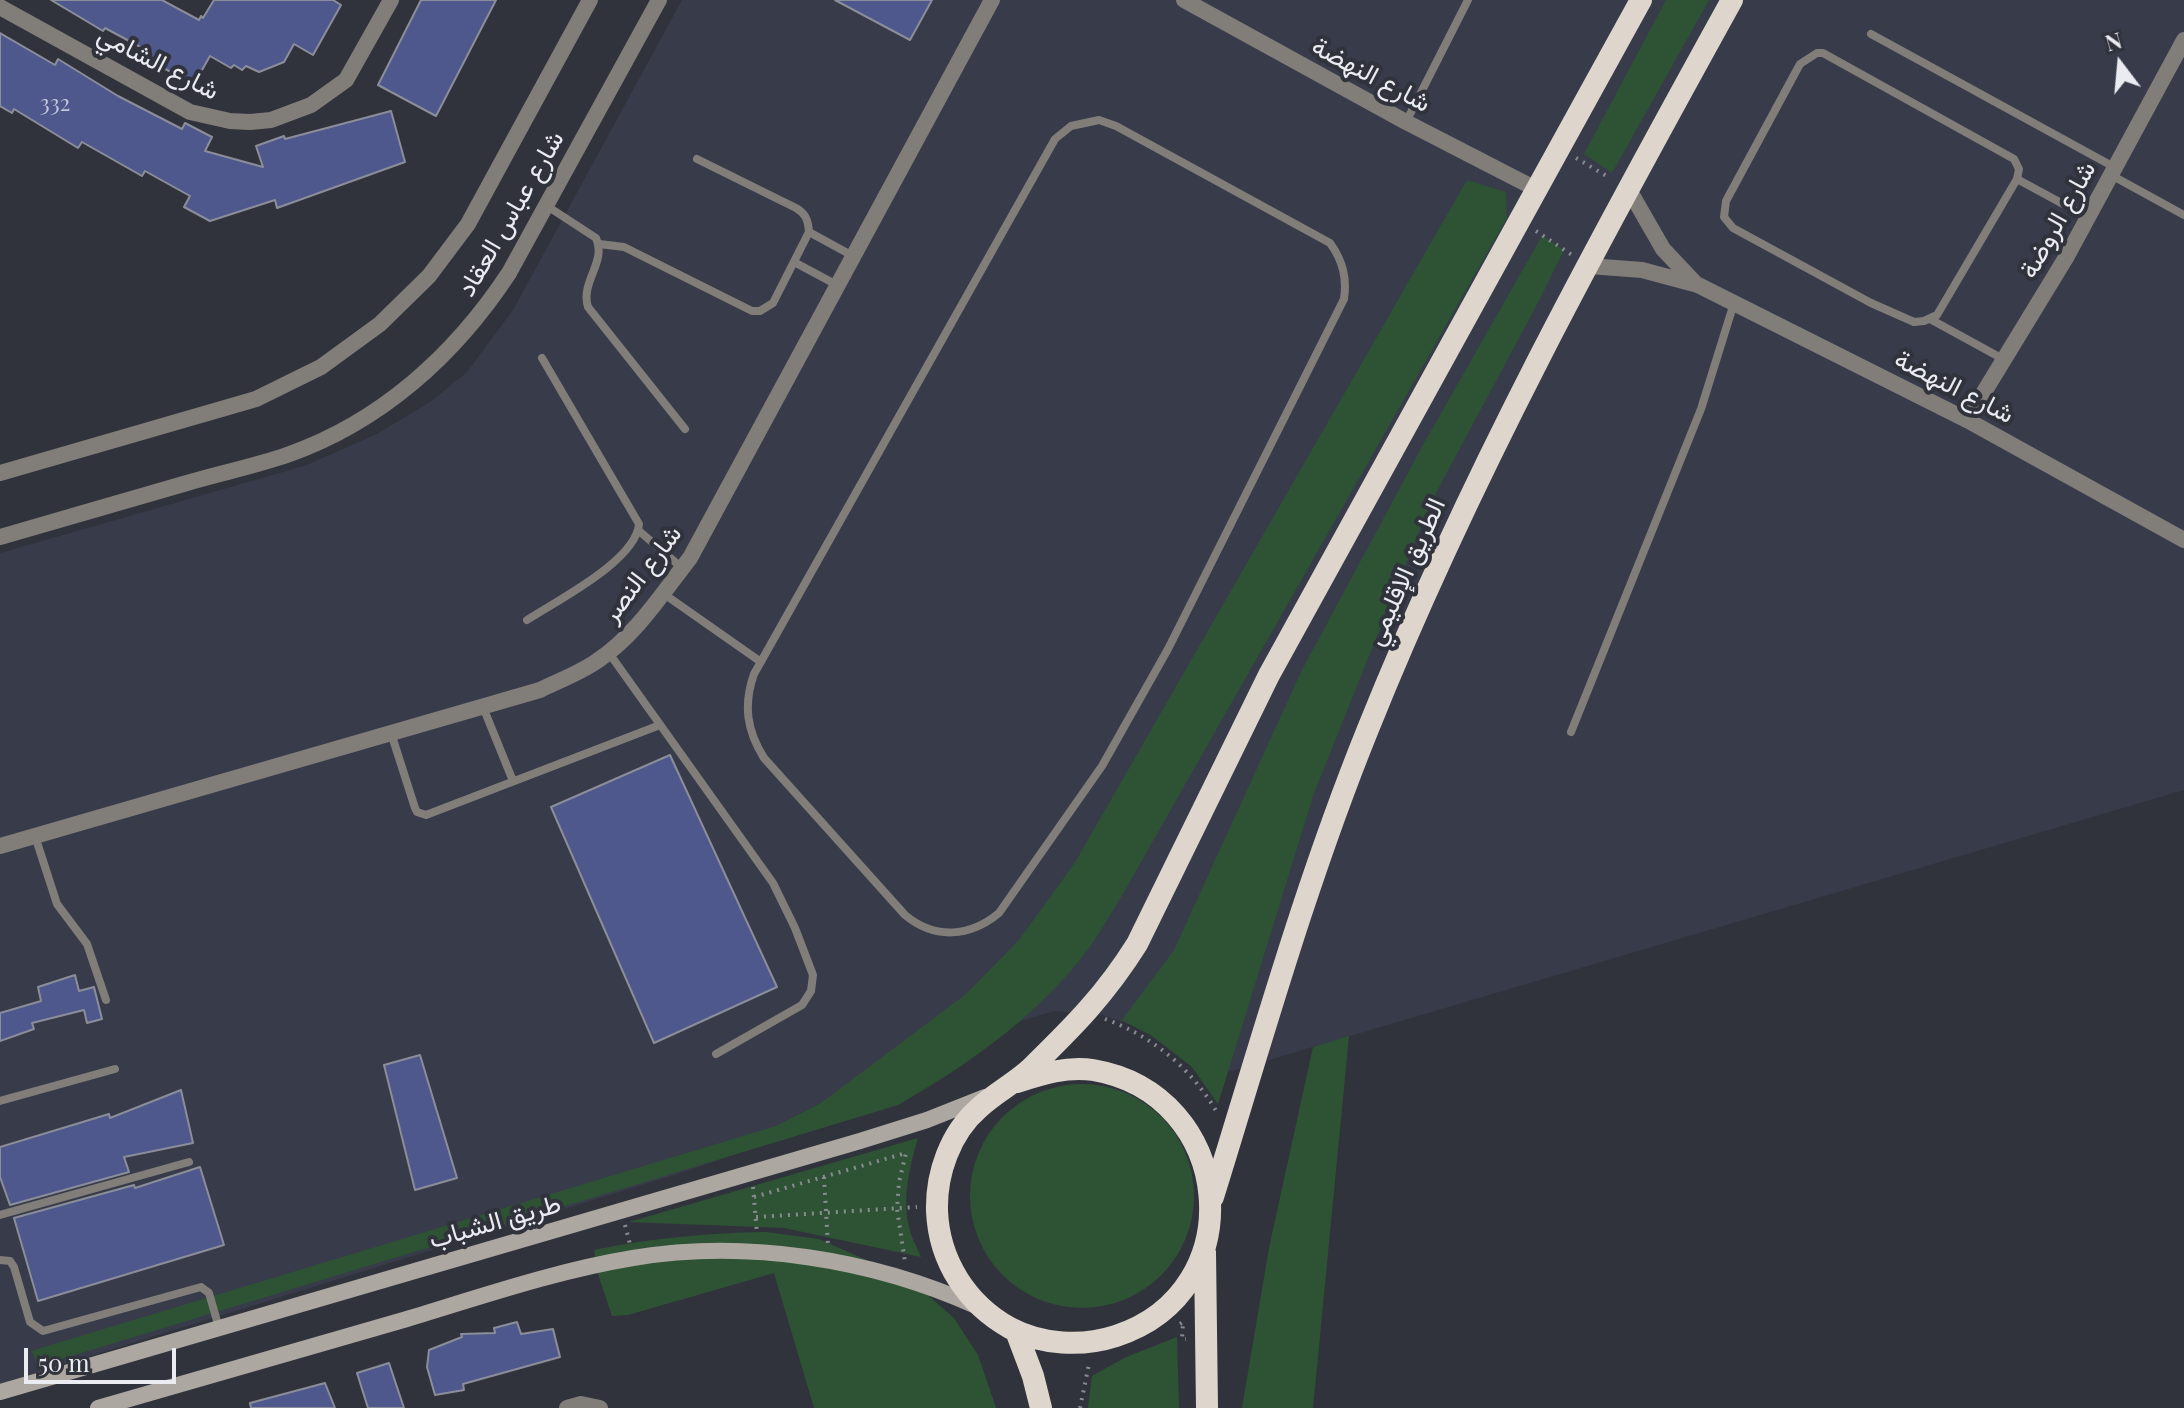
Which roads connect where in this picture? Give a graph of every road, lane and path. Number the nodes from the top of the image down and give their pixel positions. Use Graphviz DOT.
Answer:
graph roads {
  1 [pos="590,0"];
  2 [pos="659,0"];
  3 [pos="992,0"];
  4 [pos="1184,0"];
  5 [pos="1468,0"];
  6 [pos="1641,0"];
  7 [pos="1732,0"];
  8 [pos="388,1"];
  9 [pos="0,7"];
  10 [pos="1871,34"];
  11 [pos="2184,40"];
  12 [pos="1406,122"];
  13 [pos="1560,149"];
  14 [pos="697,159"];
  15 [pos="2113,171"];
  16 [pos="2017,179"];
  17 [pos="1628,188"];
  18 [pos="1538,190"];
  19 [pos="546,205"];
  20 [pos="2184,215"];
  21 [pos="2088,218"];
  22 [pos="1521,221"];
  23 [pos="809,232"];
  24 [pos="599,244"];
  25 [pos="853,256"];
  26 [pos="794,262"];
  27 [pos="1589,266"];
  28 [pos="837,285"];
  29 [pos="1698,285"];
  30 [pos="1734,302"];
  31 [pos="1930,319"];
  32 [pos="542,358"];
  33 [pos="2004,360"];
  34 [pos="1967,420"];
  35 [pos="685,429"];
  36 [pos="0,473"];
  37 [pos="638,530"];
  38 [pos="0,537"];
  39 [pos="2184,540"];
  40 [pos="682,568"];
  41 [pos="663,594"];
  42 [pos="527,620"];
  43 [pos="609,652"];
  44 [pos="761,662"];
  45 [pos="482,706"];
  46 [pos="660,725"];
  47 [pos="1571,732"];
  48 [pos="390,733"];
  49 [pos="513,781"];
  50 [pos="35,836"];
  51 [pos="0,846"];
  52 [pos="106,1000"];
  53 [pos="1088,1012"];
  54 [pos="716,1054"];
  55 [pos="115,1069"];
  56 [pos="1009,1086"];
  57 [pos="0,1101"];
  58 [pos="1224,1104"];
  59 [pos="823,1151"];
  60 [pos="189,1162"];
  61 [pos="752,1172"];
  62 [pos="824,1177"];
  63 [pos="754,1197"];
  64 [pos="1212,1202"];
  65 [pos="937,1206"];
  66 [pos="897,1209"];
  67 [pos="621,1211"];
  68 [pos="826,1213"];
  69 [pos="0,1215"];
  70 [pos="756,1217"];
  71 [pos="814,1243"];
  72 [pos="828,1246"];
  73 [pos="1205,1248"];
  74 [pos="840,1249"];
  75 [pos="759,1253"];
  76 [pos="634,1257"];
  77 [pos="891,1259"];
  78 [pos="0,1260"];
  79 [pos="982,1309"];
  80 [pos="219,1328"];
  81 [pos="1174,1328"];
  82 [pos="1016,1331"];
  83 [pos="1207,1341"];
  84 [pos="1098,1362"];
  85 [pos="0,1392"];
  86 [pos="98,1408"];
  87 [pos="567,1408"];
  88 [pos="600,1408"];
  89 [pos="1041,1408"];
  90 [pos="1080,1408"];
  91 [pos="1207,1408"];
  1 -- 36 [label="street, شارع عباس العقاد"];
  2 -- 19 [label="street, شارع عباس العقاد"];
  3 -- 25 [label="street, شارع النصر"];
  4 -- 12 [label="street, شارع النهضة"];
  5 -- 12 [label="lane"];
  6 -- 13 [label="highway"];
  7 -- 17 [label="highway, الطريق الإقليمي"];
  8 -- 9 [label="street, شارع الشامي"];
  10 -- 15 [label="lane"];
  11 -- 15 [label="street, شارع الروضة"];
  12 -- 18 [label="street, شارع النهضة"];
  13 -- 17 [label="path"];
  13 -- 18 [label="highway"];
  14 -- 23 [label="lane"];
  15 -- 20 [label="lane"];
  15 -- 21 [label="street, شارع الروضة"];
  16 -- 21 [label="lane"];
  16 -- 31 [label="lane"];
  16 -- 31 [label="lane"];
  17 -- 27 [label="highway, الطريق الإقليمي"];
  17 -- 29 [label="street, شارع النهضة"];
  18 -- 22 [label="highway"];
  19 -- 24 [label="lane"];
  19 -- 38 [label="street, شارع عباس العقاد"];
  21 -- 33 [label="street, شارع الروضة"];
  22 -- 27 [label="path"];
  22 -- 53 [label="highway"];
  23 -- 25 [label="lane"];
  23 -- 26 [label="lane"];
  24 -- 26 [label="lane"];
  24 -- 35 [label="lane"];
  25 -- 28 [label="street, شارع النصر"];
  26 -- 28 [label="lane"];
  27 -- 29 [label="street, شارع النهضة"];
  27 -- 64 [label="highway, الطريق الإقليمي"];
  28 -- 40 [label="street, شارع النصر"];
  29 -- 30 [label="street, شارع النهضة"];
  30 -- 34 [label="street, شارع النهضة"];
  30 -- 47 [label="lane"];
  31 -- 33 [label="lane"];
  32 -- 37 [label="lane"];
  33 -- 34 [label="street, شارع الروضة"];
  34 -- 39 [label="street, شارع النهضة"];
  37 -- 40 [label="lane"];
  37 -- 42 [label="lane"];
  40 -- 41 [label="street, شارع النصر"];
  41 -- 43 [label="street, شارع النصر"];
  41 -- 44 [label="lane"];
  43 -- 45 [label="street, شارع النصر"];
  43 -- 46 [label="lane"];
  44 -- 44 [label="lane"];
  45 -- 48 [label="street, شارع النصر"];
  45 -- 49 [label="lane"];
  46 -- 49 [label="lane"];
  46 -- 54 [label="lane"];
  48 -- 49 [label="lane"];
  48 -- 50 [label="street, شارع النصر"];
  50 -- 51 [label="street, شارع النصر"];
  50 -- 52 [label="lane"];
  53 -- 56 [label="highway"];
  53 -- 58 [label="path"];
  55 -- 57 [label="lane"];
  56 -- 59 [label="main road, طريق الشباب"];
  56 -- 64 [label="highway"];
  56 -- 65 [label="highway"];
  59 -- 61 [label="main road, طريق الشباب"];
  59 -- 62 [label="path"];
  60 -- 69 [label="lane"];
  61 -- 63 [label="path"];
  61 -- 67 [label="main road, طريق الشباب"];
  62 -- 63 [label="path"];
  62 -- 66 [label="path"];
  62 -- 68 [label="path"];
  63 -- 70 [label="path"];
  64 -- 73 [label="highway"];
  65 -- 66 [label="path"];
  65 -- 79 [label="highway"];
  66 -- 68 [label="path"];
  66 -- 77 [label="path"];
  67 -- 76 [label="path"];
  67 -- 80 [label="main road, طريق الشباب"];
  68 -- 70 [label="path"];
  68 -- 72 [label="path"];
  70 -- 75 [label="path"];
  71 -- 72 [label="path"];
  72 -- 74 [label="path"];
  73 -- 82 [label="highway"];
  73 -- 83 [label="highway"];
  75 -- 76 [label="main road"];
  75 -- 79 [label="main road"];
  76 -- 86 [label="main road"];
  78 -- 80 [label="lane"];
  79 -- 82 [label="highway"];
  80 -- 85 [label="main road, طريق الشباب"];
  81 -- 83 [label="path"];
  82 -- 89 [label="highway"];
  83 -- 91 [label="highway"];
  84 -- 90 [label="path"];
  87 -- 88 [label="street"];
}
